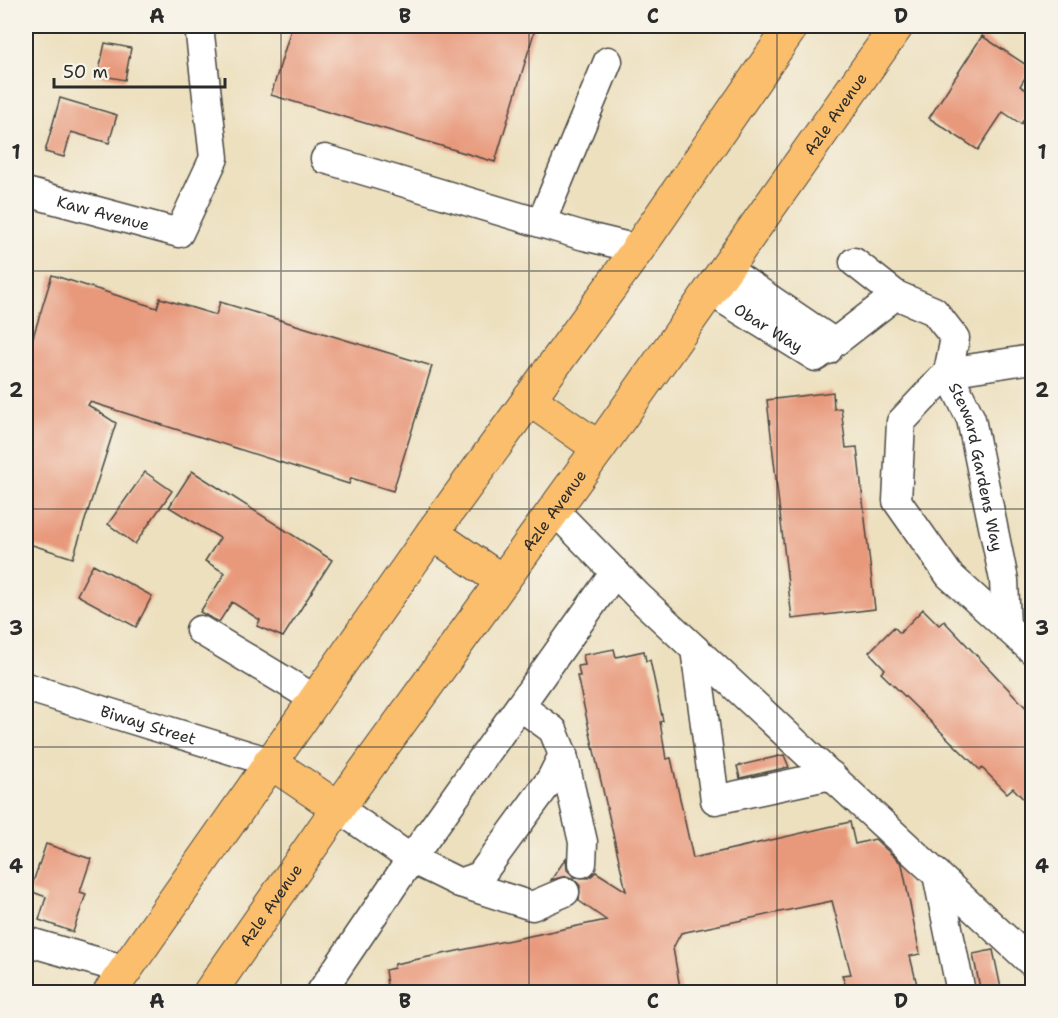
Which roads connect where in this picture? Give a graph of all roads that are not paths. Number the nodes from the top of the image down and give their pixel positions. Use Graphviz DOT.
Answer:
graph roads {
  1 [pos="198,26"];
  2 [pos="792,26"];
  3 [pos="897,26"];
  4 [pos="608,61"];
  5 [pos="325,159"];
  6 [pos="26,192"];
  7 [pos="541,223"];
  8 [pos="638,249"];
  9 [pos="854,262"];
  10 [pos="718,280"];
  11 [pos="896,295"];
  12 [pos="1032,359"];
  13 [pos="948,372"];
  14 [pos="529,399"];
  15 [pos="599,448"];
  16 [pos="554,510"];
  17 [pos="432,533"];
  18 [pos="615,572"];
  19 [pos="502,581"];
  20 [pos="1006,626"];
  21 [pos="200,630"];
  22 [pos="695,649"];
  23 [pos="1032,650"];
  24 [pos="26,687"];
  25 [pos="315,699"];
  26 [pos="520,706"];
  27 [pos="563,755"];
  28 [pos="270,762"];
  29 [pos="831,775"];
  30 [pos="338,808"];
  31 [pos="411,860"];
  32 [pos="582,863"];
  33 [pos="937,874"];
  34 [pos="460,883"];
  35 [pos="565,892"];
  36 [pos="26,941"];
  37 [pos="1032,963"];
  38 [pos="118,981"];
  39 [pos="210,993"];
  40 [pos="321,993"];
  41 [pos="961,993"];
  1 -- 6 [label="street, Kaw Avenue"];
  2 -- 8 [label="main road"];
  3 -- 10 [label="main road, Azle Avenue"];
  4 -- 7 [label="street"];
  5 -- 7 [label="street"];
  7 -- 8 [label="street"];
  8 -- 14 [label="main road"];
  9 -- 11 [label="street"];
  10 -- 11 [label="street, Obar Way"];
  10 -- 15 [label="main road, Azle Avenue"];
  11 -- 13 [label="street"];
  12 -- 13 [label="street"];
  13 -- 20 [label="street, Steward Gardens Way"];
  13 -- 20 [label="street, Steward Gardens Way"];
  14 -- 15 [label="main road"];
  14 -- 17 [label="main road"];
  15 -- 16 [label="main road, Azle Avenue"];
  16 -- 18 [label="street"];
  16 -- 19 [label="main road, Azle Avenue"];
  17 -- 19 [label="main road"];
  17 -- 25 [label="main road"];
  18 -- 22 [label="street"];
  18 -- 26 [label="street"];
  19 -- 30 [label="main road, Azle Avenue"];
  20 -- 23 [label="street, Steward Gardens Way"];
  21 -- 25 [label="street"];
  22 -- 29 [label="street"];
  22 -- 29 [label="street"];
  24 -- 28 [label="street, Biway Street"];
  25 -- 28 [label="main road"];
  26 -- 27 [label="street"];
  26 -- 31 [label="street"];
  27 -- 32 [label="street"];
  27 -- 34 [label="street"];
  28 -- 30 [label="main road"];
  28 -- 38 [label="main road"];
  29 -- 33 [label="street"];
  30 -- 31 [label="street"];
  30 -- 39 [label="main road, Azle Avenue"];
  31 -- 34 [label="street"];
  31 -- 40 [label="street"];
  33 -- 37 [label="street"];
  33 -- 41 [label="street"];
  34 -- 35 [label="street"];
  36 -- 38 [label="street"];
}
